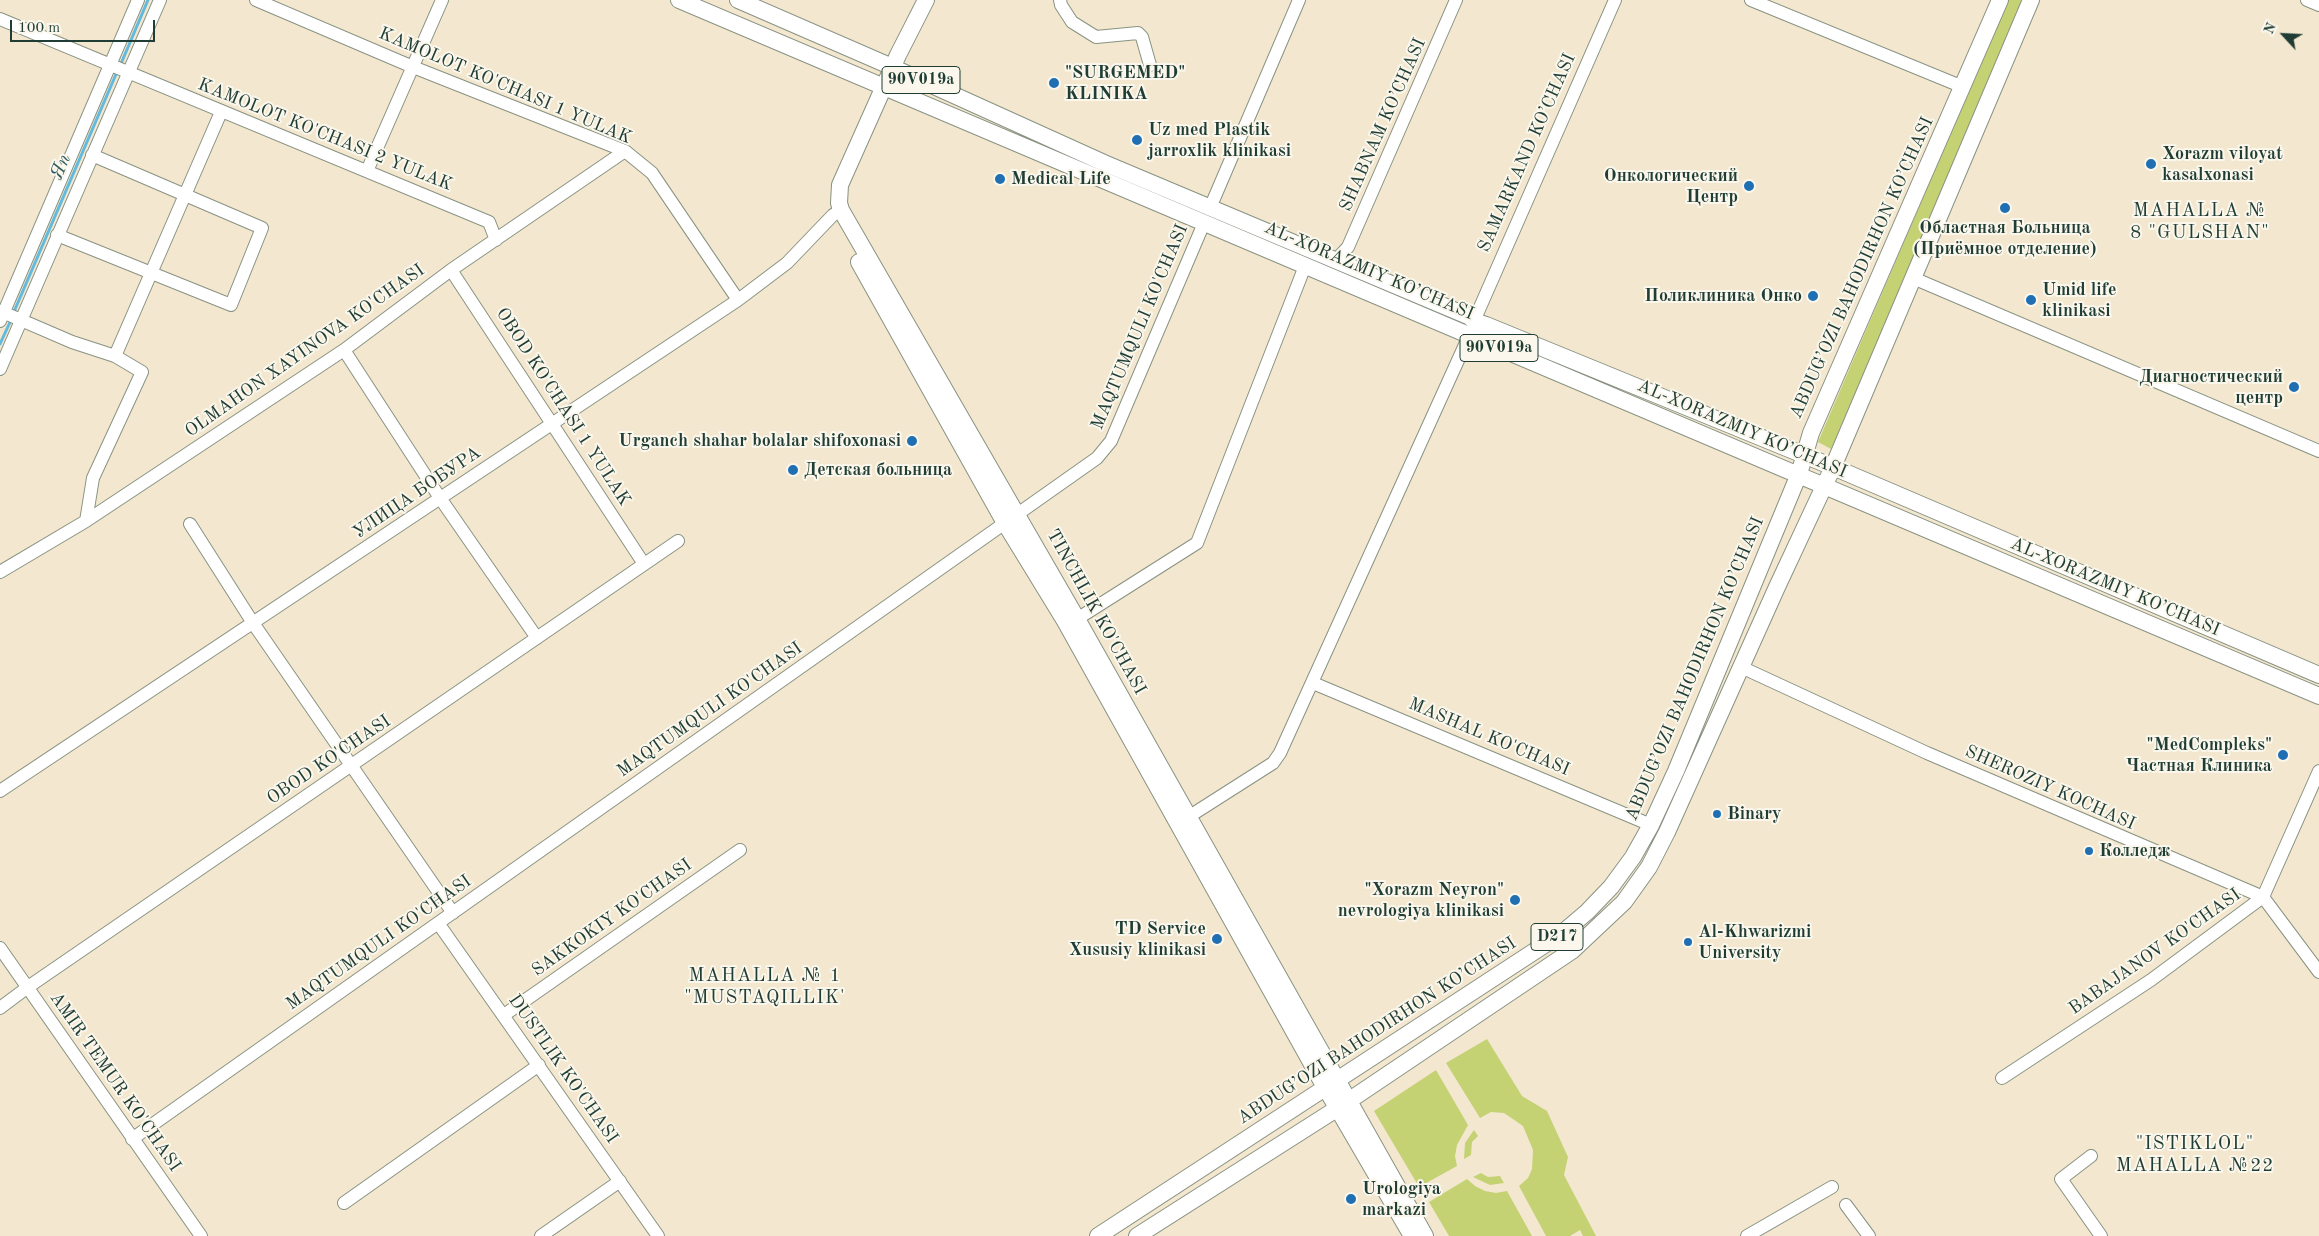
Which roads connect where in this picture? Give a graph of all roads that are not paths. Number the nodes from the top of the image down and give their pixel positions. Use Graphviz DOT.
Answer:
graph roads {
  1 [pos="138,0"];
  2 [pos="160,0"];
  3 [pos="256,0"];
  4 [pos="442,0"];
  5 [pos="679,0"];
  6 [pos="738,0"];
  7 [pos="914,0"];
  8 [pos="926,0"];
  9 [pos="1060,0"];
  10 [pos="1299,0"];
  11 [pos="1456,0"];
  12 [pos="1615,0"];
  13 [pos="1751,0"];
  14 [pos="2000,0"];
  15 [pos="2031,0"];
  16 [pos="2307,0"];
  17 [pos="2319,5"];
  18 [pos="0,19"];
  19 [pos="110,63"];
  20 [pos="888,65"];
  21 [pos="1150,65"];
  22 [pos="413,67"];
  23 [pos="129,71"];
  24 [pos="879,86"];
  25 [pos="1963,87"];
  26 [pos="221,112"];
  27 [pos="625,151"];
  28 [pos="92,155"];
  29 [pos="367,171"];
  30 [pos="185,195"];
  31 [pos="837,213"];
  32 [pos="1207,216"];
  33 [pos="57,235"];
  34 [pos="496,240"];
  35 [pos="1336,260"];
  36 [pos="1305,266"];
  37 [pos="451,270"];
  38 [pos="151,273"];
  39 [pos="1913,278"];
  40 [pos="738,300"];
  41 [pos="1,315"];
  42 [pos="22,322"];
  43 [pos="1471,328"];
  44 [pos="344,350"];
  45 [pos="115,356"];
  46 [pos="0,369"];
  47 [pos="553,423"];
  48 [pos="2319,451"];
  49 [pos="1806,456"];
  50 [pos="1833,467"];
  51 [pos="1799,474"];
  52 [pos="1824,485"];
  53 [pos="440,498"];
  54 [pos="1011,519"];
  55 [pos="86,521"];
  56 [pos="190,524"];
  57 [pos="678,541"];
  58 [pos="644,564"];
  59 [pos="0,572"];
  60 [pos="1078,619"];
  61 [pos="253,623"];
  62 [pos="537,638"];
  63 [pos="1741,667"];
  64 [pos="2319,675"];
  65 [pos="1312,683"];
  66 [pos="2319,696"];
  67 [pos="351,765"];
  68 [pos="1676,771"];
  69 [pos="2319,771"];
  70 [pos="1691,779"];
  71 [pos="0,791"];
  72 [pos="1183,821"];
  73 [pos="1651,825"];
  74 [pos="740,850"];
  75 [pos="2258,895"];
  76 [pos="452,913"];
  77 [pos="438,923"];
  78 [pos="0,948"];
  79 [pos="2319,972"];
  80 [pos="28,987"];
  81 [pos="0,1008"];
  82 [pos="504,1015"];
  83 [pos="539,1065"];
  84 [pos="2002,1078"];
  85 [pos="1333,1085"];
  86 [pos="1344,1104"];
  87 [pos="132,1139"];
  88 [pos="2091,1156"];
  89 [pos="620,1181"];
  90 [pos="1832,1187"];
  91 [pos="344,1203"];
  92 [pos="1846,1205"];
  93 [pos="201,1236"];
  94 [pos="541,1236"];
  95 [pos="658,1236"];
  96 [pos="1098,1236"];
  97 [pos="1138,1236"];
  98 [pos="1412,1236"];
  99 [pos="1425,1236"];
  100 [pos="1747,1236"];
  101 [pos="1869,1236"];
  102 [pos="2101,1236"];
  1 -- 19 [label="street"];
  2 -- 23 [label="street"];
  3 -- 22 [label="street, KAMOLOT KO'CHASI 1 YULAK"];
  4 -- 22 [label="street"];
  5 -- 24 [label="main road, AL-XORAZMIY KO’CHASI / 90V019a"];
  6 -- 20 [label="main road, AL-XORAZMIY KO’CHASI / 90V019a"];
  7 -- 20 [label="main road, TINCHLIK KO'CHASI"];
  8 -- 20 [label="main road, TINCHLIK KO'CHASI"];
  9 -- 21 [label="street"];
  10 -- 32 [label="street, MAQTUMQULI KO'CHASI"];
  11 -- 35 [label="street, SHABNAM KO’CHASI"];
  12 -- 43 [label="street, SAMARKAND KO’CHASI"];
  13 -- 25 [label="street"];
  14 -- 25 [label="main road, ABDUG’OZI BAHODIRHON KO’CHASI"];
  15 -- 39 [label="main road"];
  16 -- 17 [label="street"];
  18 -- 19 [label="street, KAMOLOT KO'CHASI 2 YULAK"];
  19 -- 23 [label="street, KAMOLOT KO'CHASI 2 YULAK"];
  19 -- 41 [label="street"];
  20 -- 24 [label="main road, TINCHLIK KO'CHASI"];
  20 -- 32 [label="main road, AL-XORAZMIY KO’CHASI / 90V019a"];
  22 -- 27 [label="street, KAMOLOT KO'CHASI 1 YULAK"];
  22 -- 29 [label="street"];
  23 -- 26 [label="street, KAMOLOT KO'CHASI 2 YULAK"];
  23 -- 28 [label="street"];
  24 -- 31 [label="main road, TINCHLIK KO'CHASI"];
  24 -- 32 [label="main road, AL-XORAZMIY KO’CHASI / 90V019a"];
  25 -- 49 [label="main road, ABDUG’OZI BAHODIRHON KO’CHASI"];
  26 -- 29 [label="street, KAMOLOT KO'CHASI 2 YULAK"];
  26 -- 30 [label="street"];
  27 -- 34 [label="street, OLMAHON XAYINOVA KO'CHASI"];
  27 -- 40 [label="street, KAMOLOT KO'CHASI 1 YULAK"];
  28 -- 30 [label="street"];
  28 -- 33 [label="street"];
  29 -- 34 [label="street, KAMOLOT KO'CHASI 2 YULAK"];
  30 -- 38 [label="street"];
  30 -- 38 [label="street"];
  31 -- 40 [label="street, УЛИЦА БОБУРА"];
  31 -- 54 [label="main road, TINCHLIK KO'CHASI"];
  32 -- 35 [label="main road, AL-XORAZMIY KO’CHASI / 90V019a"];
  32 -- 36 [label="main road, AL-XORAZMIY KO’CHASI / 90V019a"];
  32 -- 54 [label="street, MAQTUMQULI KO'CHASI"];
  33 -- 38 [label="street"];
  33 -- 42 [label="street"];
  34 -- 37 [label="street, OLMAHON XAYINOVA KO'CHASI"];
  35 -- 43 [label="main road, AL-XORAZMIY KO’CHASI / 90V019a"];
  36 -- 43 [label="main road, AL-XORAZMIY KO’CHASI / 90V019a"];
  36 -- 60 [label="street"];
  37 -- 44 [label="street, OLMAHON XAYINOVA KO'CHASI"];
  37 -- 47 [label="street, OBOD KO'CHASI 1 YULAK"];
  38 -- 45 [label="street"];
  39 -- 48 [label="street"];
  39 -- 50 [label="main road"];
  40 -- 47 [label="street, УЛИЦА БОБУРА"];
  41 -- 42 [label="street"];
  42 -- 45 [label="street"];
  42 -- 46 [label="street"];
  43 -- 49 [label="main road, AL-XORAZMIY KO’CHASI / 90V019a"];
  43 -- 51 [label="main road, AL-XORAZMIY KO’CHASI / 90V019a"];
  43 -- 65 [label="street, SAMARKAND KO’CHASI"];
  44 -- 53 [label="street"];
  44 -- 55 [label="street, OLMAHON XAYINOVA KO'CHASI"];
  45 -- 55 [label="street"];
  47 -- 53 [label="street, УЛИЦА БОБУРА"];
  47 -- 58 [label="street, OBOD KO'CHASI 1 YULAK"];
  49 -- 50 [label="main road, AL-XORAZMIY KO’CHASI / 90V019a"];
  49 -- 51 [label="main road, ABDUG’OZI BAHODIRHON KO’CHASI / D217"];
  50 -- 52 [label="main road, D217"];
  50 -- 64 [label="main road, AL-XORAZMIY KO’CHASI / 90V019a"];
  51 -- 52 [label="main road, AL-XORAZMIY KO’CHASI / 90V019a"];
  51 -- 68 [label="main road, ABDUG’OZI BAHODIRHON KO’CHASI / D217"];
  52 -- 63 [label="main road, D217"];
  52 -- 66 [label="main road, AL-XORAZMIY KO’CHASI / 90V019a"];
  53 -- 61 [label="street, УЛИЦА БОБУРА"];
  53 -- 62 [label="street"];
  54 -- 60 [label="main road, TINCHLIK KO'CHASI"];
  54 -- 72 [label="main road, TINCHLIK KO'CHASI"];
  54 -- 76 [label="street, MAQTUMQULI KO'CHASI"];
  55 -- 59 [label="street, OLMAHON XAYINOVA KO'CHASI"];
  56 -- 61 [label="street"];
  57 -- 58 [label="street, OBOD KO'CHASI"];
  58 -- 62 [label="street, OBOD KO'CHASI"];
  60 -- 72 [label="main road, TINCHLIK KO'CHASI"];
  61 -- 67 [label="street"];
  61 -- 71 [label="street, УЛИЦА БОБУРА"];
  62 -- 67 [label="street, OBOD KO'CHASI"];
  63 -- 70 [label="main road, D217"];
  63 -- 75 [label="street, SHEROZIY KOCHASI"];
  65 -- 72 [label="street, SAMARKAND KO’CHASI"];
  65 -- 73 [label="street, MASHAL KO'CHASI"];
  67 -- 76 [label="street"];
  67 -- 80 [label="street, OBOD KO'CHASI"];
  68 -- 70 [label="main road"];
  68 -- 73 [label="main road, ABDUG’OZI BAHODIRHON KO’CHASI / D217"];
  69 -- 75 [label="street, BABAJANOV KO'CHASI"];
  70 -- 86 [label="main road, D217"];
  72 -- 85 [label="main road, TINCHLIK KO'CHASI"];
  73 -- 85 [label="main road, ABDUG’OZI BAHODIRHON KO’CHASI / D217"];
  74 -- 82 [label="street, SAKKOKIY KO'CHASI"];
  75 -- 79 [label="street, SHEROZIY KOCHASI"];
  75 -- 84 [label="street, BABAJANOV KO'CHASI"];
  76 -- 77 [label="street, MAQTUMQULI KO'CHASI"];
  77 -- 82 [label="street, DUSTLIK KO'CHASI"];
  77 -- 87 [label="street, MAQTUMQULI KO'CHASI"];
  78 -- 80 [label="street, AMIR TEMUR KO'CHASI"];
  80 -- 81 [label="street, OBOD KO'CHASI"];
  80 -- 87 [label="street, AMIR TEMUR KO'CHASI"];
  82 -- 83 [label="street, DUSTLIK KO'CHASI"];
  83 -- 89 [label="street, DUSTLIK KO'CHASI"];
  83 -- 91 [label="street"];
  85 -- 86 [label="main road, TINCHLIK KO'CHASI"];
  85 -- 96 [label="main road, ABDUG’OZI BAHODIRHON KO’CHASI / D217"];
  86 -- 97 [label="main road, D217"];
  86 -- 98 [label="main road, TINCHLIK KO'CHASI"];
  86 -- 99 [label="main road, TINCHLIK KO'CHASI"];
  87 -- 93 [label="street, AMIR TEMUR KO'CHASI"];
  88 -- 102 [label="street"];
  89 -- 94 [label="street"];
  89 -- 95 [label="street, DUSTLIK KO'CHASI"];
  90 -- 100 [label="street"];
  92 -- 101 [label="street"];
}
